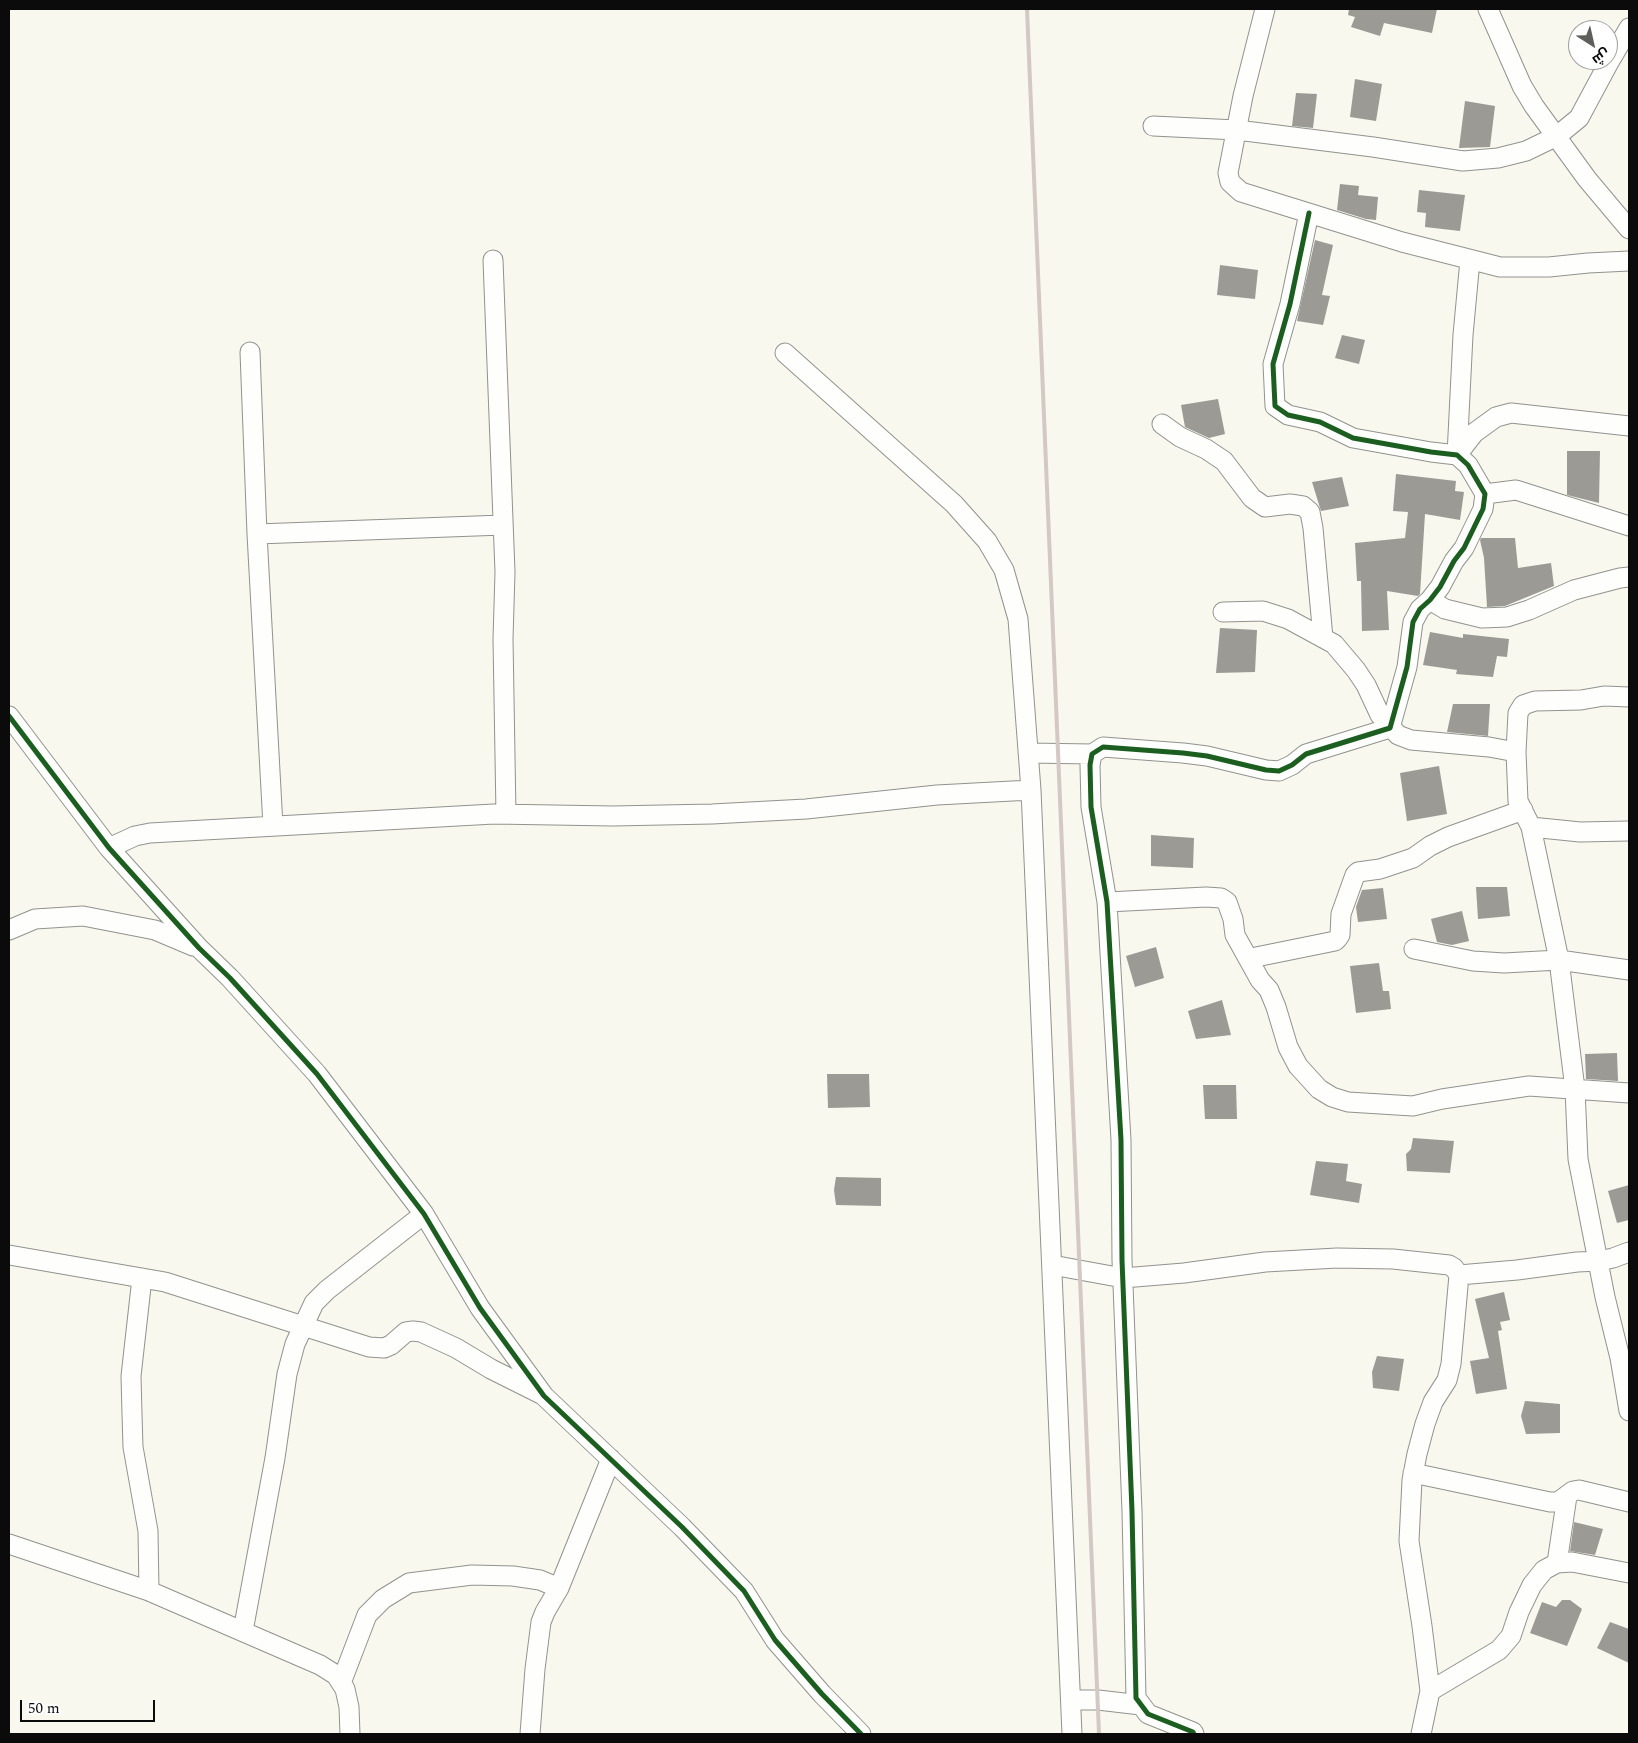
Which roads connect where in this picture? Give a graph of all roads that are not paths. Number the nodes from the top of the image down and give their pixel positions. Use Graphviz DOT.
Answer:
graph roads {
  1 [pos="1265,9"];
  2 [pos="1488,9"];
  3 [pos="1629,28"];
  4 [pos="1153,126"];
  5 [pos="1237,130"];
  6 [pos="1557,136"];
  7 [pos="1309,213"];
  8 [pos="1626,219"];
  9 [pos="493,260"];
  10 [pos="1470,260"];
  11 [pos="1629,261"];
  12 [pos="250,352"];
  13 [pos="785,353"];
  14 [pos="1162,424"];
  15 [pos="1629,426"];
  16 [pos="1457,455"];
  17 [pos="1485,494"];
  18 [pos="503,525"];
  19 [pos="1629,526"];
  20 [pos="257,534"];
  21 [pos="1629,577"];
  22 [pos="1430,600"];
  23 [pos="1223,612"];
  24 [pos="1323,638"];
  25 [pos="1629,697"];
  26 [pos="9,716"];
  27 [pos="1390,728"];
  28 [pos="1516,752"];
  29 [pos="1028,753"];
  30 [pos="1092,754"];
  31 [pos="1031,790"];
  32 [pos="1523,810"];
  33 [pos="506,814"];
  34 [pos="272,826"];
  35 [pos="1531,827"];
  36 [pos="1629,832"];
  37 [pos="109,848"];
  38 [pos="1106,902"];
  39 [pos="9,930"];
  40 [pos="199,948"];
  41 [pos="1414,949"];
  42 [pos="1249,960"];
  43 [pos="1559,960"];
  44 [pos="1629,970"];
  45 [pos="1575,1089"];
  46 [pos="1629,1092"];
  47 [pos="424,1214"];
  48 [pos="1629,1252"];
  49 [pos="9,1255"];
  50 [pos="1599,1261"];
  51 [pos="1052,1265"];
  52 [pos="1459,1276"];
  53 [pos="142,1278"];
  54 [pos="1123,1278"];
  55 [pos="304,1326"];
  56 [pos="544,1396"];
  57 [pos="1629,1411"];
  58 [pos="611,1459"];
  59 [pos="1413,1473"];
  60 [pos="1567,1496"];
  61 [pos="1629,1502"];
  62 [pos="9,1544"];
  63 [pos="1557,1563"];
  64 [pos="1629,1573"];
  65 [pos="559,1588"];
  66 [pos="149,1591"];
  67 [pos="243,1632"];
  68 [pos="341,1683"];
  69 [pos="1430,1691"];
  70 [pos="1072,1700"];
  71 [pos="1141,1705"];
  72 [pos="350,1734"];
  73 [pos="530,1734"];
  74 [pos="861,1734"];
  75 [pos="1072,1734"];
  76 [pos="1194,1734"];
  77 [pos="1421,1734"];
  1 -- 5 [label="street"];
  2 -- 6 [label="street"];
  3 -- 6 [label="street"];
  4 -- 5 [label="street"];
  5 -- 6 [label="street"];
  5 -- 7 [label="street"];
  6 -- 8 [label="street"];
  7 -- 10 [label="street"];
  7 -- 16 [label="street"];
  9 -- 18 [label="street"];
  10 -- 11 [label="street"];
  10 -- 16 [label="street"];
  12 -- 20 [label="street"];
  13 -- 29 [label="street"];
  14 -- 24 [label="street"];
  15 -- 16 [label="street"];
  16 -- 17 [label="street"];
  17 -- 19 [label="street"];
  17 -- 22 [label="street"];
  18 -- 20 [label="street"];
  18 -- 33 [label="street"];
  20 -- 34 [label="street"];
  21 -- 22 [label="street"];
  22 -- 27 [label="street"];
  23 -- 24 [label="street"];
  24 -- 27 [label="street"];
  25 -- 28 [label="street"];
  26 -- 37 [label="street"];
  27 -- 28 [label="street"];
  27 -- 30 [label="street"];
  28 -- 32 [label="street"];
  29 -- 30 [label="street"];
  29 -- 31 [label="street"];
  30 -- 38 [label="street"];
  31 -- 33 [label="street"];
  31 -- 51 [label="street"];
  32 -- 35 [label="street"];
  32 -- 42 [label="street"];
  33 -- 34 [label="street"];
  34 -- 37 [label="street"];
  35 -- 36 [label="street"];
  35 -- 43 [label="street"];
  37 -- 40 [label="street"];
  38 -- 42 [label="street"];
  38 -- 54 [label="street"];
  39 -- 40 [label="street"];
  40 -- 47 [label="street"];
  41 -- 43 [label="street"];
  42 -- 45 [label="street"];
  43 -- 44 [label="street"];
  43 -- 45 [label="street"];
  45 -- 46 [label="street"];
  45 -- 50 [label="street"];
  47 -- 55 [label="street"];
  47 -- 56 [label="street"];
  48 -- 50 [label="street"];
  49 -- 53 [label="street"];
  50 -- 52 [label="street"];
  50 -- 57 [label="street"];
  51 -- 54 [label="street"];
  51 -- 70 [label="street"];
  52 -- 54 [label="street"];
  52 -- 59 [label="street"];
  53 -- 55 [label="street"];
  53 -- 66 [label="street"];
  54 -- 71 [label="street"];
  55 -- 56 [label="street"];
  55 -- 67 [label="street"];
  56 -- 58 [label="street"];
  58 -- 65 [label="street"];
  58 -- 74 [label="street"];
  59 -- 60 [label="street"];
  59 -- 69 [label="street"];
  60 -- 61 [label="street"];
  60 -- 63 [label="street"];
  62 -- 66 [label="street"];
  63 -- 64 [label="street"];
  63 -- 69 [label="street"];
  65 -- 68 [label="street"];
  65 -- 73 [label="street"];
  66 -- 67 [label="street"];
  67 -- 68 [label="street"];
  68 -- 72 [label="street"];
  69 -- 77 [label="street"];
  70 -- 71 [label="street"];
  70 -- 75 [label="street"];
  71 -- 76 [label="street"];
}
